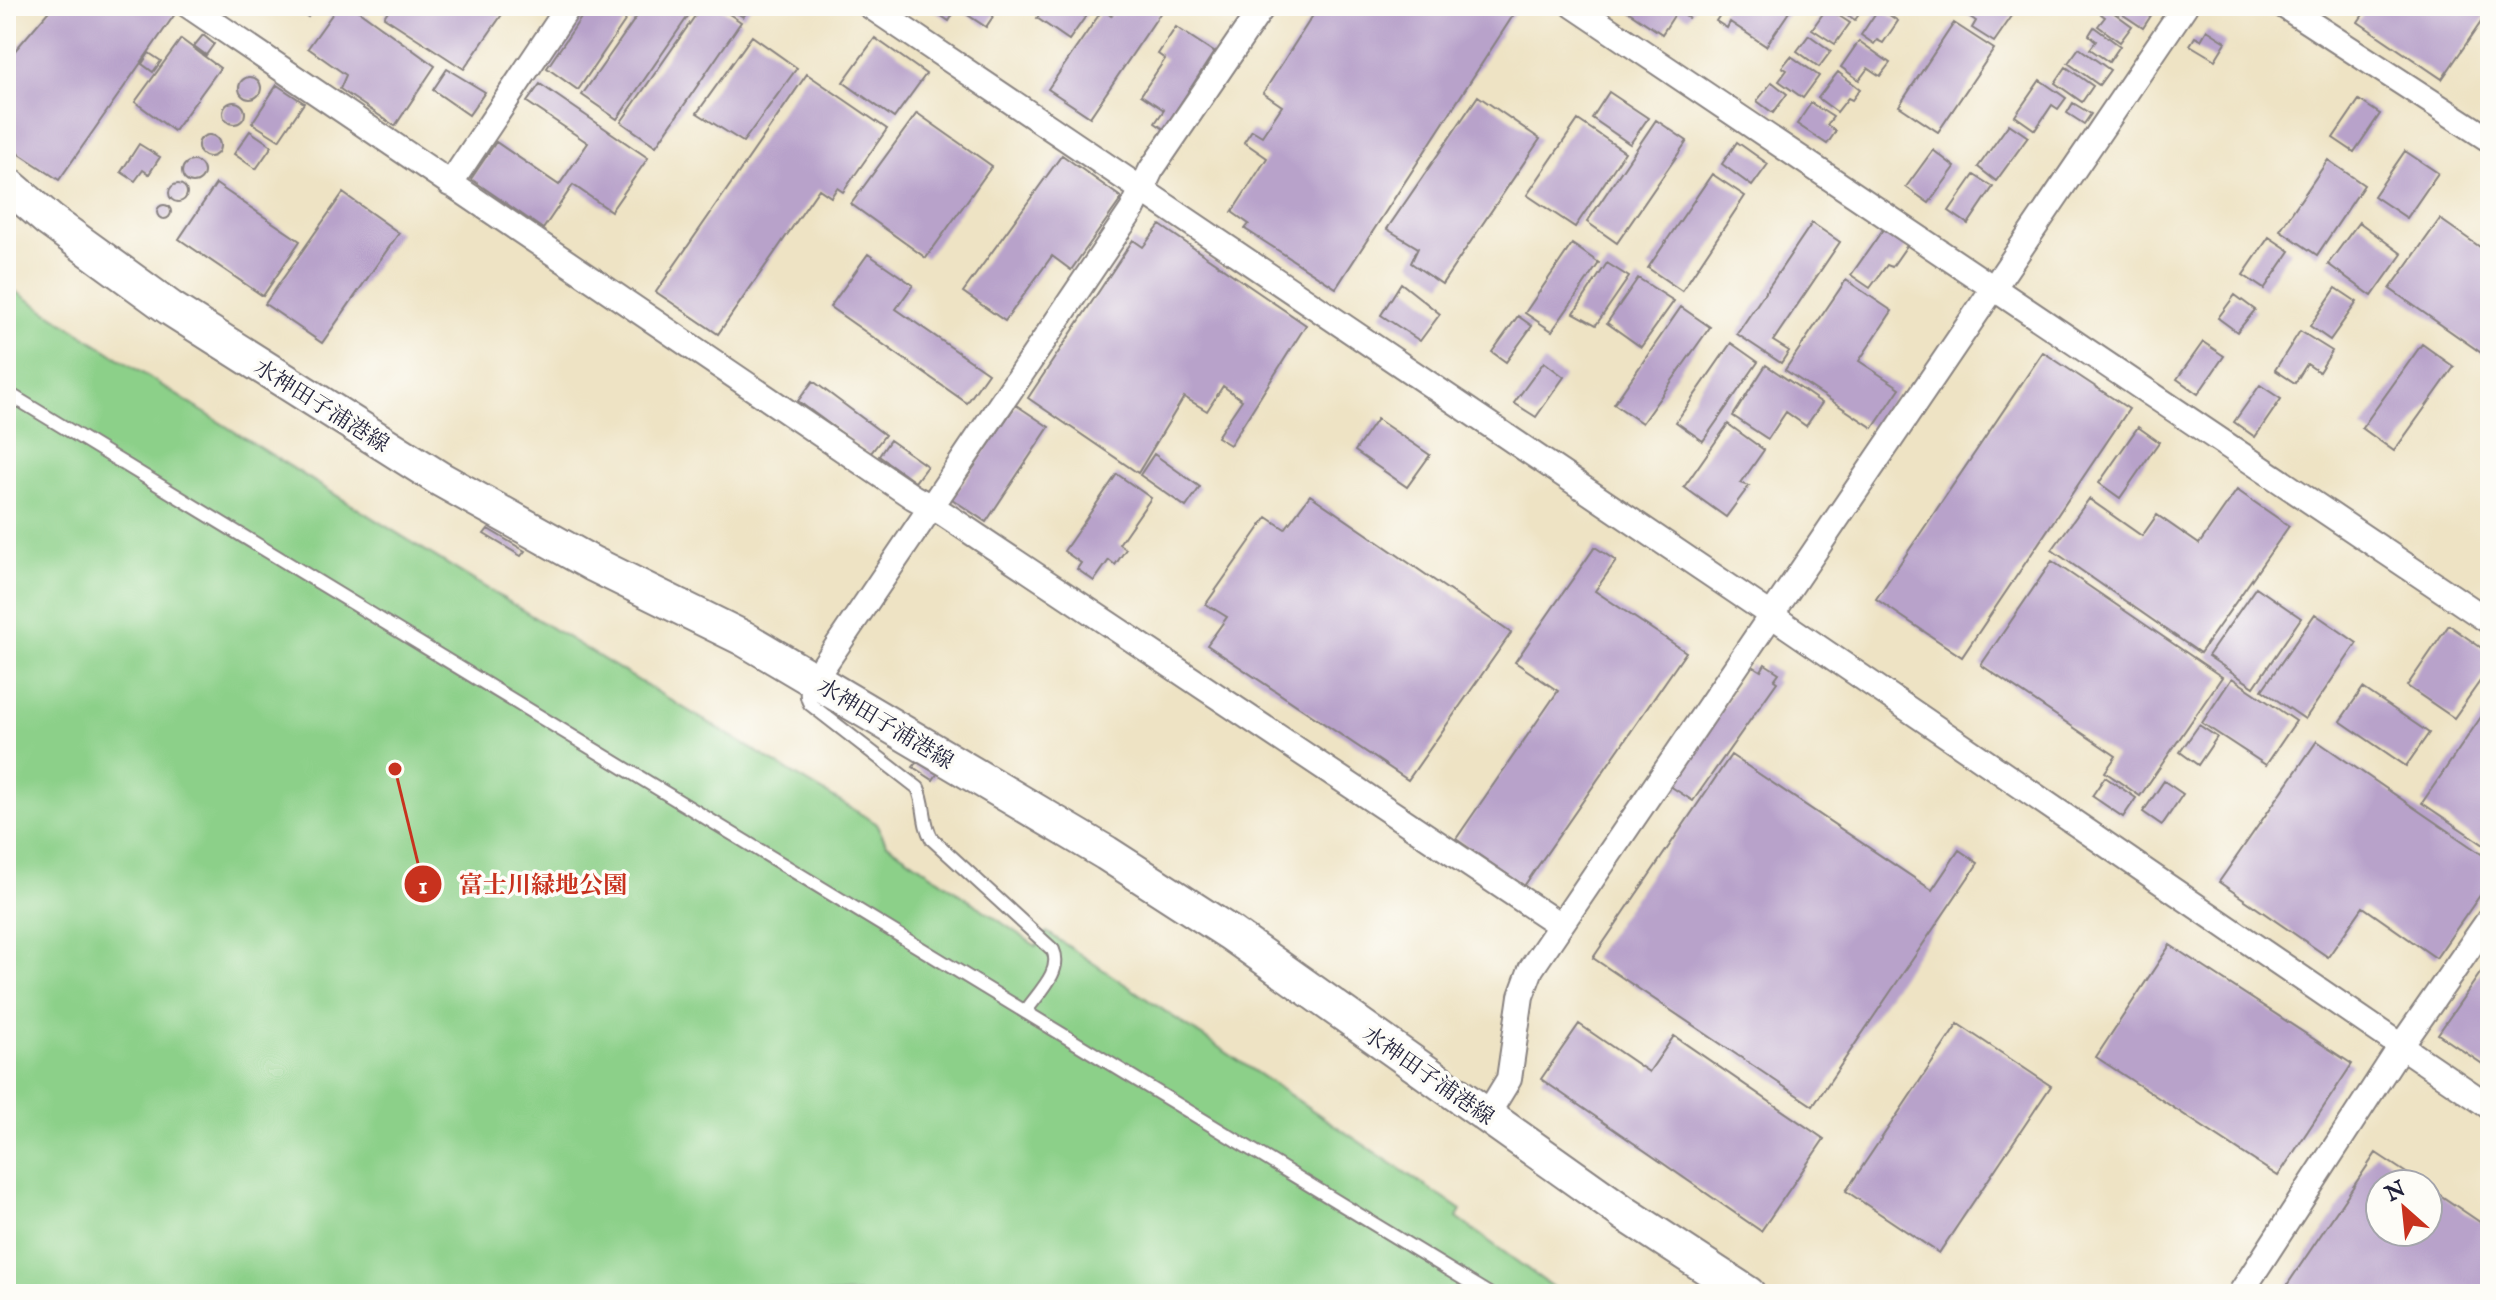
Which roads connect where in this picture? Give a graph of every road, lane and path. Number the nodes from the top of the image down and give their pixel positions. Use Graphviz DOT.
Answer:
graph roads {
  1 [pos="189,6"];
  2 [pos="569,6"];
  3 [pos="870,6"];
  4 [pos="1263,6"];
  5 [pos="1574,6"];
  6 [pos="2185,6"];
  7 [pos="2284,6"];
  8 [pos="2490,140"];
  9 [pos="6,183"];
  10 [pos="450,184"];
  11 [pos="1141,189"];
  12 [pos="1992,287"];
  13 [pos="6,392"];
  14 [pos="930,507"];
  15 [pos="1771,615"];
  16 [pos="2490,622"];
  17 [pos="814,680"];
  18 [pos="2490,918"];
  19 [pos="1560,925"];
  20 [pos="1026,1011"];
  21 [pos="2401,1046"];
  22 [pos="2490,1107"];
  23 [pos="1487,1115"];
  24 [pos="1489,1294"];
  25 [pos="1748,1294"];
  26 [pos="2240,1294"];
  1 -- 10 [label="street"];
  2 -- 10 [label="street"];
  3 -- 11 [label="street"];
  4 -- 11 [label="street"];
  5 -- 12 [label="street"];
  6 -- 12 [label="street"];
  7 -- 8 [label="street"];
  9 -- 17 [label="main road, 水神田子浦港線"];
  10 -- 14 [label="street"];
  11 -- 14 [label="street"];
  11 -- 15 [label="street"];
  12 -- 15 [label="street"];
  12 -- 16 [label="street"];
  13 -- 20 [label="lane"];
  14 -- 17 [label="street"];
  14 -- 19 [label="street"];
  15 -- 19 [label="street"];
  15 -- 21 [label="street"];
  17 -- 20 [label="lane"];
  17 -- 23 [label="main road, 水神田子浦港線"];
  18 -- 21 [label="street"];
  19 -- 23 [label="street"];
  20 -- 24 [label="lane"];
  21 -- 22 [label="street"];
  21 -- 26 [label="street"];
  23 -- 25 [label="main road, 水神田子浦港線"];
}
